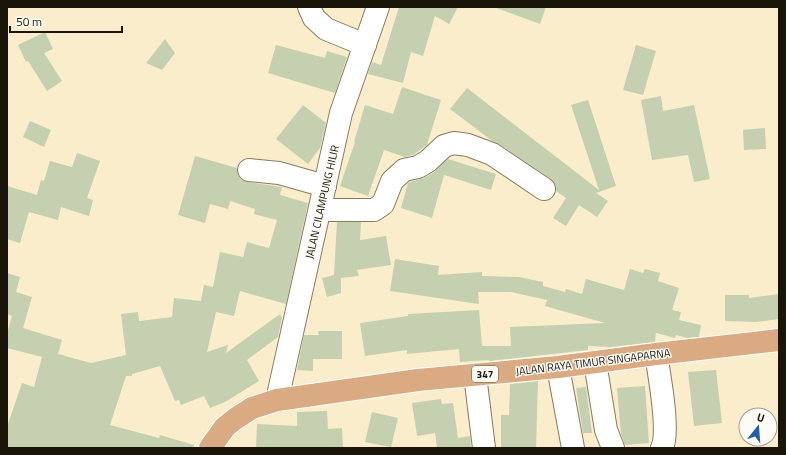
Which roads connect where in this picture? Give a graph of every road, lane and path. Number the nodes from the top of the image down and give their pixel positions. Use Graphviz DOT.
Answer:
graph roads {
  1 [pos="309,7"];
  2 [pos="378,7"];
  3 [pos="365,46"];
  4 [pos="249,170"];
  5 [pos="326,186"];
  6 [pos="544,189"];
  7 [pos="320,210"];
  8 [pos="779,340"];
  9 [pos="656,354"];
  10 [pos="595,362"];
  11 [pos="558,367"];
  12 [pos="475,375"];
  13 [pos="277,400"];
  14 [pos="210,448"];
  15 [pos="484,448"];
  16 [pos="573,448"];
  17 [pos="613,448"];
  18 [pos="662,448"];
  1 -- 3 [label="street"];
  2 -- 3 [label="street, JALAN CILAMPUNG HILIR"];
  3 -- 5 [label="street, JALAN CILAMPUNG HILIR"];
  4 -- 5 [label="street"];
  5 -- 7 [label="street, JALAN CILAMPUNG HILIR"];
  6 -- 7 [label="street"];
  7 -- 13 [label="street, JALAN CILAMPUNG HILIR"];
  8 -- 9 [label="main road, JALAN RAYA TIMUR SINGAPARNA / 347"];
  9 -- 10 [label="main road, JALAN RAYA TIMUR SINGAPARNA / 347"];
  9 -- 18 [label="street"];
  10 -- 11 [label="main road, JALAN RAYA TIMUR SINGAPARNA / 347"];
  10 -- 17 [label="street"];
  11 -- 12 [label="main road, JALAN RAYA TIMUR SINGAPARNA / 347"];
  11 -- 16 [label="street"];
  12 -- 13 [label="main road, JALAN RAYA TIMUR SINGAPARNA / 347"];
  12 -- 15 [label="street"];
  13 -- 14 [label="main road, JALAN RAYA TIMUR SINGAPARNA / 347"];
}
